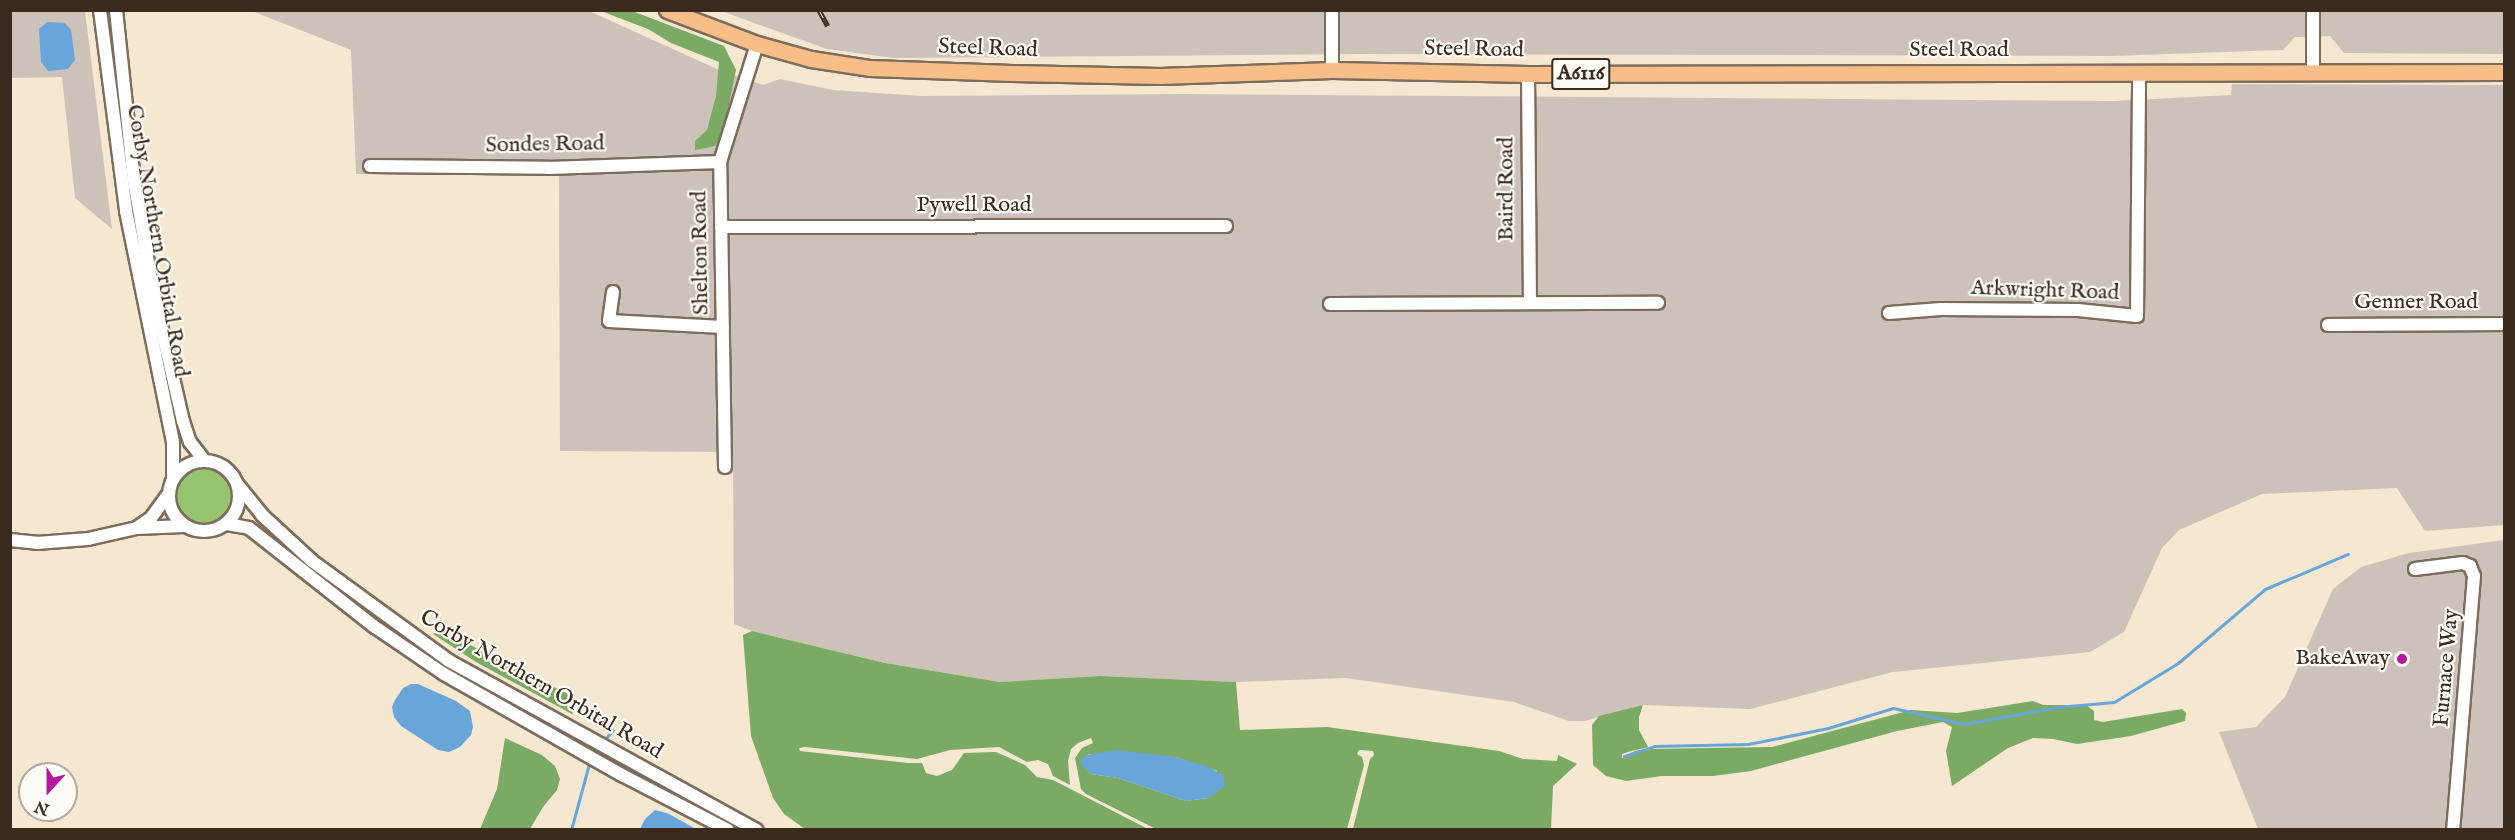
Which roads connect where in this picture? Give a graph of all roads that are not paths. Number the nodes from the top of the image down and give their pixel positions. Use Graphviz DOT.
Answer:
graph roads {
  1 [pos="100,10"];
  2 [pos="116,10"];
  3 [pos="667,10"];
  4 [pos="1332,10"];
  5 [pos="2313,10"];
  6 [pos="757,44"];
  7 [pos="1332,70"];
  8 [pos="2313,72"];
  9 [pos="2505,72"];
  10 [pos="2139,73"];
  11 [pos="1528,74"];
  12 [pos="720,162"];
  13 [pos="370,166"];
  14 [pos="1226,226"];
  15 [pos="722,227"];
  16 [pos="612,292"];
  17 [pos="1530,303"];
  18 [pos="1658,303"];
  19 [pos="1330,304"];
  20 [pos="1889,313"];
  21 [pos="2505,324"];
  22 [pos="2328,325"];
  23 [pos="723,327"];
  24 [pos="204,460"];
  25 [pos="725,467"];
  26 [pos="173,478"];
  27 [pos="238,485"];
  28 [pos="168,495"];
  29 [pos="227,524"];
  30 [pos="184,526"];
  31 [pos="137,528"];
  32 [pos="10,540"];
  33 [pos="2415,568"];
  34 [pos="728,830"];
  35 [pos="757,830"];
  36 [pos="2453,830"];
  1 -- 26 [label="street, Corby Northern Orbital Road"];
  2 -- 24 [label="street, Corby Northern Orbital Road"];
  3 -- 6 [label="main road, Steel Road / A6116"];
  4 -- 7 [label="street"];
  5 -- 8 [label="street"];
  6 -- 7 [label="main road, Steel Road / A6116"];
  6 -- 12 [label="street, Shelton Road"];
  7 -- 11 [label="main road, Steel Road / A6116"];
  8 -- 9 [label="main road, Steel Road / A6116"];
  8 -- 10 [label="main road, Steel Road / A6116"];
  10 -- 11 [label="main road, Steel Road / A6116"];
  10 -- 20 [label="street, Arkwright Road"];
  11 -- 17 [label="street, Baird Road"];
  12 -- 13 [label="street, Sondes Road"];
  12 -- 15 [label="street, Shelton Road"];
  14 -- 15 [label="street, Pywell Road"];
  15 -- 23 [label="street, Shelton Road"];
  16 -- 23 [label="street"];
  17 -- 18 [label="street"];
  17 -- 19 [label="street"];
  21 -- 22 [label="street, Genner Road"];
  23 -- 25 [label="street, Shelton Road"];
  24 -- 26 [label="street"];
  24 -- 27 [label="street"];
  26 -- 28 [label="street"];
  27 -- 29 [label="street"];
  27 -- 35 [label="street, Corby Northern Orbital Road"];
  28 -- 30 [label="street"];
  28 -- 31 [label="street"];
  29 -- 30 [label="street"];
  29 -- 34 [label="street, Corby Northern Orbital Road"];
  30 -- 31 [label="street"];
  31 -- 32 [label="street"];
  33 -- 36 [label="street, Furnace Way"];
}
